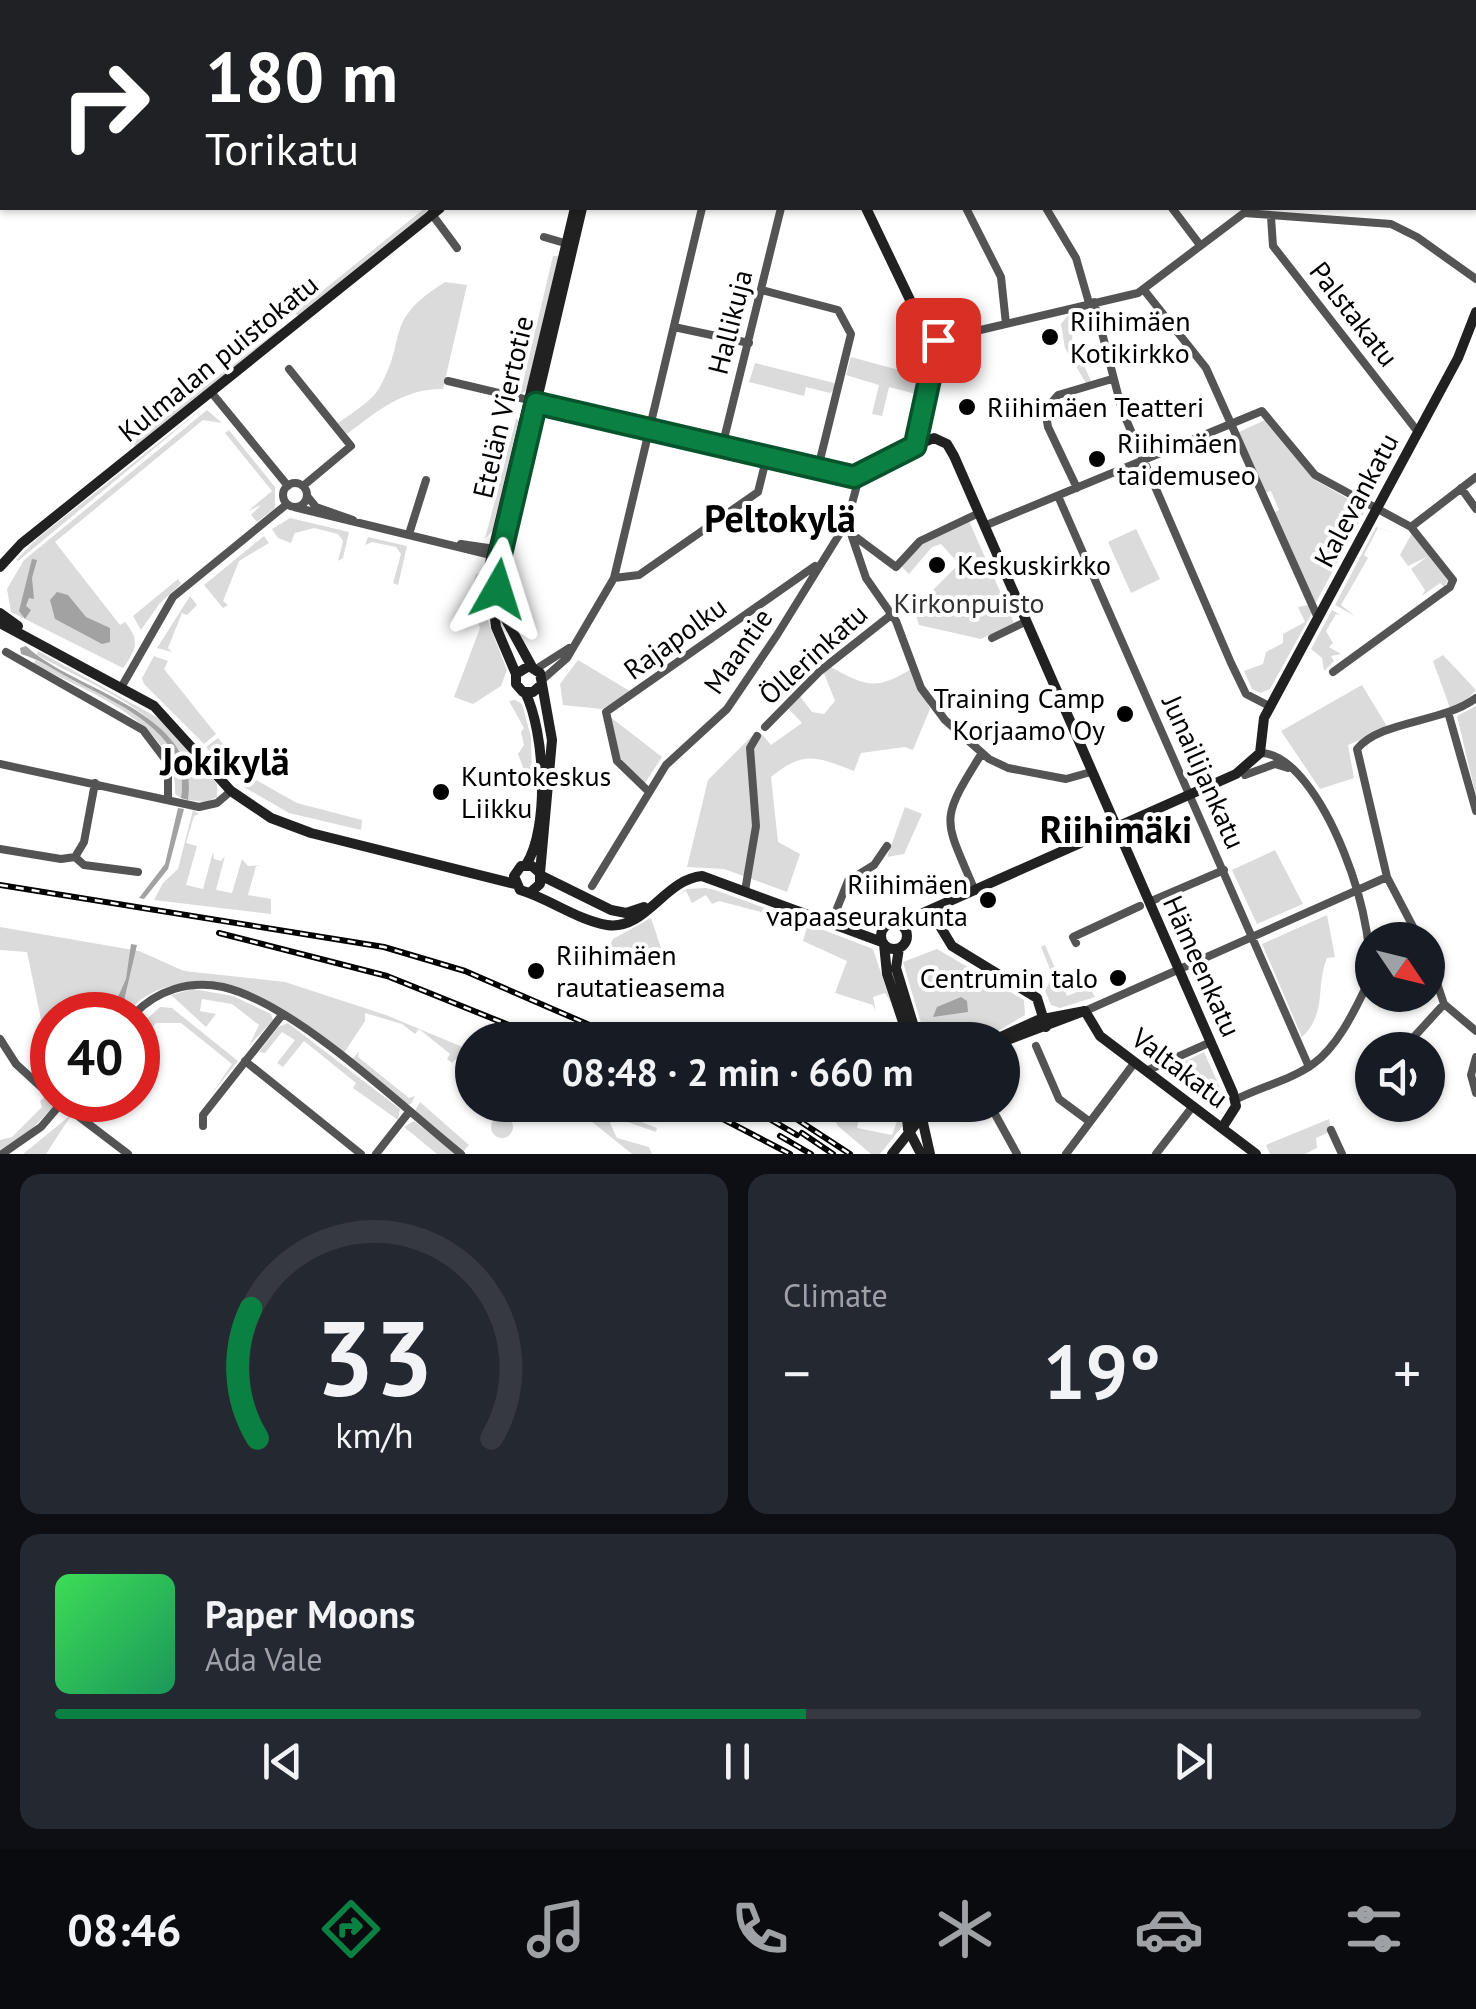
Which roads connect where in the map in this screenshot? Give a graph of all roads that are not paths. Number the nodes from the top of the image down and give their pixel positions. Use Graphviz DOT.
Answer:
graph roads {
  1 [pos="435,210"];
  2 [pos="437,210"];
  3 [pos="575,210"];
  4 [pos="581,210"];
  5 [pos="702,210"];
  6 [pos="781,210"];
  7 [pos="867,210"];
  8 [pos="967,210"];
  9 [pos="1047,210"];
  10 [pos="1174,210"];
  11 [pos="1250,210"];
  12 [pos="1271,218"];
  13 [pos="544,237"];
  14 [pos="569,244"];
  15 [pos="1200,245"];
  16 [pos="458,248"];
  17 [pos="1476,279"];
  18 [pos="762,290"];
  19 [pos="1144,290"];
  20 [pos="1092,302"];
  21 [pos="1476,312"];
  22 [pos="1006,324"];
  23 [pos="674,328"];
  24 [pos="938,340"];
  25 [pos="749,344"];
  26 [pos="289,369"];
  27 [pos="1112,380"];
  28 [pos="448,381"];
  29 [pos="211,392"];
  30 [pos="532,402"];
  31 [pos="1230,422"];
  32 [pos="650,430"];
  33 [pos="1418,432"];
  34 [pos="915,446"];
  35 [pos="722,447"];
  36 [pos="766,456"];
  37 [pos="1143,459"];
  38 [pos="818,468"];
  39 [pos="860,474"];
  40 [pos="1476,476"];
  41 [pos="426,480"];
  42 [pos="288,486"];
  43 [pos="303,486"];
  44 [pos="1078,488"];
  45 [pos="1461,488"];
  46 [pos="307,496"];
  47 [pos="1058,496"];
  48 [pos="290,505"];
  49 [pos="1377,509"];
  50 [pos="1476,509"];
  51 [pos="979,513"];
  52 [pos="356,522"];
  53 [pos="847,522"];
  54 [pos="984,526"];
  55 [pos="1411,527"];
  56 [pos="408,534"];
  57 [pos="853,535"];
  58 [pos="32,537"];
  59 [pos="495,553"];
  60 [pos="818,564"];
  61 [pos="0,566"];
  62 [pos="615,575"];
  63 [pos="0,578"];
  64 [pos="0,613"];
  65 [pos="891,614"];
  66 [pos="1318,618"];
  67 [pos="1025,622"];
  68 [pos="0,623"];
  69 [pos="992,638"];
  70 [pos="34,639"];
  71 [pos="6,652"];
  72 [pos="1333,672"];
  73 [pos="516,674"];
  74 [pos="538,675"];
  75 [pos="122,686"];
  76 [pos="525,692"];
  77 [pos="1476,698"];
  78 [pos="1271,707"];
  79 [pos="1448,712"];
  80 [pos="765,727"];
  81 [pos="757,736"];
  82 [pos="982,753"];
  83 [pos="1266,757"];
  84 [pos="0,764"];
  85 [pos="1293,771"];
  86 [pos="1091,772"];
  87 [pos="95,783"];
  88 [pos="1207,788"];
  89 [pos="648,790"];
  90 [pos="231,791"];
  91 [pos="1190,796"];
  92 [pos="171,800"];
  93 [pos="1476,811"];
  94 [pos="1116,830"];
  95 [pos="886,846"];
  96 [pos="0,849"];
  97 [pos="75,857"];
  98 [pos="521,868"];
  99 [pos="1224,870"];
  100 [pos="138,872"];
  101 [pos="540,874"];
  102 [pos="485,876"];
  103 [pos="1387,877"];
  104 [pos="515,884"];
  105 [pos="592,886"];
  106 [pos="1358,890"];
  107 [pos="745,891"];
  108 [pos="975,891"];
  109 [pos="532,892"];
  110 [pos="1145,904"];
  111 [pos="650,906"];
  112 [pos="932,913"];
  113 [pos="917,920"];
  114 [pos="832,921"];
  115 [pos="1411,922"];
  116 [pos="893,925"];
  117 [pos="851,928"];
  118 [pos="906,936"];
  119 [pos="1253,937"];
  120 [pos="1074,940"];
  121 [pos="883,943"];
  122 [pos="899,948"];
  123 [pos="1178,970"];
  124 [pos="160,995"];
  125 [pos="1445,1005"];
  126 [pos="1085,1011"];
  127 [pos="1437,1012"];
  128 [pos="282,1015"];
  129 [pos="1044,1021"];
  130 [pos="904,1022"];
  131 [pos="912,1022"];
  132 [pos="1020,1030"];
  133 [pos="1476,1031"];
  134 [pos="1418,1032"];
  135 [pos="1020,1033"];
  136 [pos="0,1039"];
  137 [pos="1210,1042"];
  138 [pos="1036,1046"];
  139 [pos="1476,1056"];
  140 [pos="245,1062"];
  141 [pos="1134,1062"];
  142 [pos="1309,1066"];
  143 [pos="1146,1071"];
  144 [pos="30,1076"];
  145 [pos="1476,1093"];
  146 [pos="1236,1100"];
  147 [pos="1192,1106"];
  148 [pos="409,1112"];
  149 [pos="44,1122"];
  150 [pos="87,1122"];
  151 [pos="907,1122"];
  152 [pos="917,1122"];
  153 [pos="923,1122"];
  154 [pos="999,1122"];
  155 [pos="1090,1122"];
  156 [pos="203,1126"];
  157 [pos="1219,1126"];
  158 [pos="1331,1130"];
  159 [pos="1250,1152"];
  160 [pos="2,1154"];
  161 [pos="128,1154"];
  162 [pos="362,1154"];
  163 [pos="376,1154"];
  164 [pos="461,1154"];
  165 [pos="892,1154"];
  166 [pos="921,1154"];
  167 [pos="930,1154"];
  168 [pos="1017,1154"];
  169 [pos="1066,1154"];
  170 [pos="1156,1154"];
  171 [pos="1342,1154"];
  1 -- 29 [label="street, Kulmalan puistokatu"];
  2 -- 16 [label="street"];
  3 -- 14 [label="street, Etelän Viertotie"];
  4 -- 14 [label="street, Etelän Viertotie"];
  5 -- 23 [label="street"];
  6 -- 18 [label="street, Hallikuja"];
  7 -- 24 [label="street"];
  8 -- 22 [label="street"];
  9 -- 20 [label="street"];
  10 -- 15 [label="street"];
  11 -- 12 [label="street"];
  11 -- 15 [label="street"];
  12 -- 17 [label="street"];
  12 -- 33 [label="street, Palstakatu"];
  13 -- 14 [label="street"];
  14 -- 30 [label="street, Etelän Viertotie"];
  15 -- 19 [label="street"];
  18 -- 25 [label="street, Hallikuja"];
  18 -- 38 [label="street"];
  19 -- 20 [label="street"];
  19 -- 31 [label="street"];
  20 -- 22 [label="street"];
  20 -- 27 [label="street"];
  21 -- 33 [label="street, Kalevankatu"];
  22 -- 24 [label="street"];
  23 -- 25 [label="street"];
  23 -- 32 [label="street"];
  24 -- 34 [label="street"];
  25 -- 35 [label="street, Hallikuja"];
  26 -- 43 [label="street"];
  27 -- 37 [label="street"];
  27 -- 44 [label="street"];
  28 -- 30 [label="street"];
  29 -- 42 [label="street"];
  29 -- 58 [label="street, Kulmalan puistokatu"];
  30 -- 32 [label="street"];
  30 -- 59 [label="street, Etelän Viertotie"];
  31 -- 37 [label="street"];
  31 -- 49 [label="street"];
  31 -- 66 [label="street"];
  32 -- 35 [label="street"];
  32 -- 62 [label="street"];
  33 -- 49 [label="street, Kalevankatu"];
  34 -- 39 [label="street"];
  34 -- 51 [label="street, Hämeenkatu"];
  35 -- 36 [label="street"];
  36 -- 38 [label="street"];
  36 -- 62 [label="street"];
  37 -- 44 [label="street"];
  37 -- 78 [label="street"];
  38 -- 39 [label="street"];
  39 -- 53 [label="street, Maantie"];
  40 -- 45 [label="street"];
  41 -- 56 [label="street"];
  42 -- 43 [label="street"];
  42 -- 48 [label="street"];
  43 -- 46 [label="street"];
  44 -- 47 [label="street"];
  45 -- 50 [label="street"];
  45 -- 55 [label="street"];
  46 -- 48 [label="street"];
  46 -- 52 [label="street"];
  47 -- 54 [label="street"];
  47 -- 91 [label="street, Junailijankatu"];
  48 -- 52 [label="street"];
  48 -- 75 [label="street"];
  49 -- 55 [label="street"];
  49 -- 66 [label="street, Kalevankatu"];
  51 -- 54 [label="street, Hämeenkatu"];
  51 -- 57 [label="street"];
  52 -- 56 [label="street"];
  53 -- 57 [label="street"];
  53 -- 60 [label="street, Maantie"];
  54 -- 67 [label="street, Hämeenkatu"];
  55 -- 72 [label="street"];
  56 -- 59 [label="street"];
  57 -- 65 [label="street"];
  58 -- 61 [label="street, Kulmalan puistokatu"];
  58 -- 63 [label="street, Kulmalan puistokatu"];
  59 -- 73 [label="street, Etelän Viertotie"];
  59 -- 74 [label="street, Etelän Viertotie"];
  60 -- 89 [label="street, Maantie"];
  60 -- 89 [label="street, Rajapolku"];
  62 -- 74 [label="street"];
  64 -- 70 [label="street"];
  65 -- 80 [label="street, Öllerinkatu"];
  65 -- 82 [label="street"];
  66 -- 78 [label="street, Kalevankatu"];
  67 -- 69 [label="street"];
  67 -- 86 [label="street, Hämeenkatu"];
  68 -- 70 [label="street"];
  70 -- 75 [label="street"];
  71 -- 92 [label="street"];
  73 -- 74 [label="street"];
  73 -- 76 [label="street, Etelän Viertotie"];
  74 -- 76 [label="street"];
  74 -- 101 [label="street, Etelän Viertotie"];
  75 -- 90 [label="street"];
  76 -- 98 [label="street, Etelän Viertotie"];
  77 -- 79 [label="street"];
  78 -- 83 [label="street, Kalevankatu"];
  79 -- 93 [label="street"];
  79 -- 103 [label="street"];
  81 -- 107 [label="street, Öllerinkatu"];
  82 -- 86 [label="street"];
  82 -- 108 [label="street"];
  83 -- 85 [label="street"];
  83 -- 85 [label="street"];
  83 -- 88 [label="street"];
  83 -- 88 [label="street"];
  84 -- 87 [label="street"];
  85 -- 106 [label="street"];
  86 -- 94 [label="street, Hämeenkatu"];
  87 -- 92 [label="street"];
  87 -- 97 [label="street"];
  88 -- 91 [label="street"];
  89 -- 105 [label="street, Maantie"];
  90 -- 92 [label="street"];
  90 -- 102 [label="street"];
  91 -- 94 [label="street"];
  91 -- 99 [label="street, Junailijankatu"];
  94 -- 108 [label="street"];
  94 -- 110 [label="street, Hämeenkatu"];
  95 -- 114 [label="street"];
  96 -- 97 [label="street"];
  97 -- 100 [label="street"];
  98 -- 101 [label="street"];
  98 -- 102 [label="street"];
  98 -- 104 [label="street, Etelän Viertotie"];
  99 -- 110 [label="street"];
  99 -- 119 [label="street, Junailijankatu"];
  101 -- 109 [label="street"];
  101 -- 111 [label="street"];
  102 -- 104 [label="street"];
  103 -- 106 [label="street"];
  103 -- 115 [label="street"];
  104 -- 109 [label="street"];
  106 -- 119 [label="street"];
  106 -- 142 [label="street"];
  107 -- 111 [label="street"];
  107 -- 114 [label="street"];
  108 -- 112 [label="street"];
  109 -- 111 [label="street"];
  110 -- 120 [label="street"];
  110 -- 123 [label="street, Hämeenkatu"];
  112 -- 113 [label="street"];
  112 -- 129 [label="street"];
  113 -- 116 [label="street"];
  113 -- 118 [label="street"];
  114 -- 117 [label="street"];
  116 -- 117 [label="street"];
  116 -- 118 [label="street"];
  116 -- 121 [label="street"];
  117 -- 121 [label="street"];
  118 -- 122 [label="street"];
  119 -- 123 [label="street"];
  119 -- 142 [label="street, Junailijankatu"];
  121 -- 122 [label="street"];
  121 -- 130 [label="street"];
  122 -- 131 [label="street"];
  123 -- 126 [label="street"];
  123 -- 137 [label="street, Hämeenkatu"];
  124 -- 128 [label="street"];
  125 -- 133 [label="street"];
  126 -- 129 [label="street"];
  126 -- 141 [label="street, Valtakatu"];
  127 -- 134 [label="street"];
  128 -- 140 [label="street"];
  128 -- 148 [label="street"];
  129 -- 132 [label="street"];
  129 -- 135 [label="street"];
  136 -- 144 [label="street"];
  137 -- 143 [label="street"];
  137 -- 146 [label="street, Hämeenkatu"];
  138 -- 155 [label="street"];
  139 -- 145 [label="street"];
  140 -- 156 [label="street"];
  140 -- 162 [label="street"];
  141 -- 143 [label="street, Valtakatu"];
  141 -- 155 [label="street"];
  142 -- 146 [label="street"];
  143 -- 147 [label="street, Valtakatu"];
  146 -- 157 [label="street"];
  147 -- 157 [label="street, Valtakatu"];
  147 -- 170 [label="street"];
  148 -- 163 [label="street"];
  148 -- 164 [label="street"];
  149 -- 160 [label="street"];
  150 -- 161 [label="street"];
  151 -- 166 [label="street"];
  152 -- 165 [label="street, bridge"];
  153 -- 167 [label="street"];
  154 -- 168 [label="street"];
  155 -- 169 [label="street"];
  157 -- 159 [label="street, Valtakatu"];
  158 -- 171 [label="street"];
}
